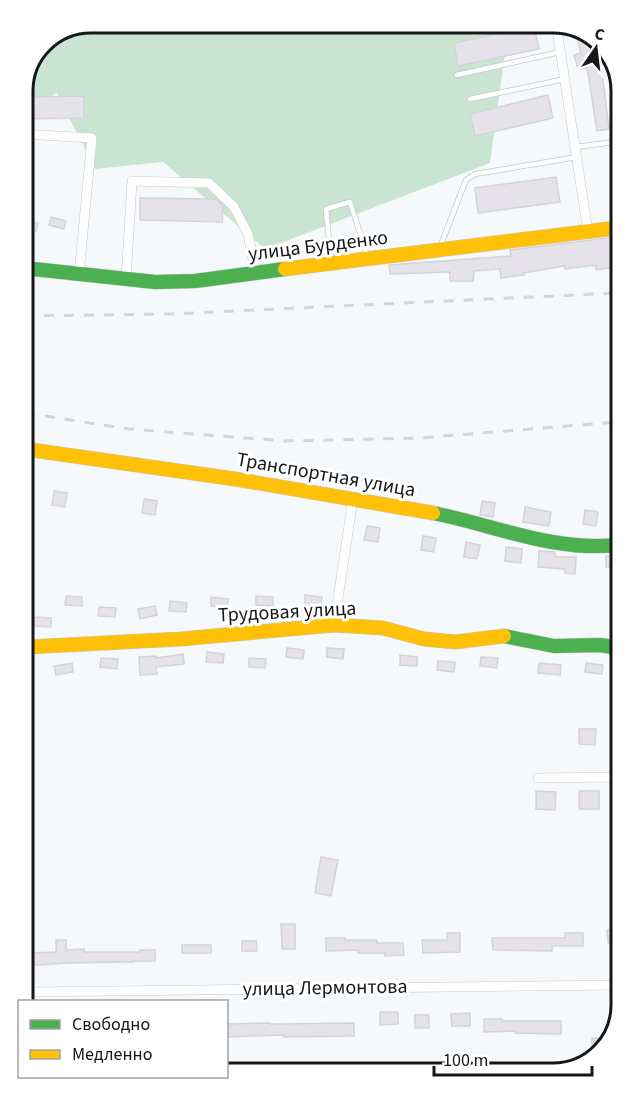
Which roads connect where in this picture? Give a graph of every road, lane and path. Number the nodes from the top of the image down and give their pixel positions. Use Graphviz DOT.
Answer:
graph roads {
  1 [pos="557,33"];
  2 [pos="560,52"];
  3 [pos="457,75"];
  4 [pos="565,79"];
  5 [pos="470,99"];
  6 [pos="33,135"];
  7 [pos="611,142"];
  8 [pos="575,147"];
  9 [pos="577,157"];
  10 [pos="611,229"];
  11 [pos="588,232"];
  12 [pos="438,250"];
  13 [pos="368,259"];
  14 [pos="331,264"];
  15 [pos="33,269"];
  16 [pos="256,273"];
  17 [pos="79,274"];
  18 [pos="126,279"];
  19 [pos="33,450"];
  20 [pos="353,500"];
  21 [pos="611,546"];
  22 [pos="334,625"];
  23 [pos="33,647"];
  24 [pos="611,647"];
  25 [pos="611,777"];
  26 [pos="538,778"];
  27 [pos="611,985"];
  28 [pos="33,992"];
  1 -- 2 [label="street"];
  2 -- 3 [label="lane"];
  2 -- 4 [label="street"];
  4 -- 5 [label="lane"];
  4 -- 8 [label="street"];
  6 -- 17 [label="street"];
  7 -- 8 [label="lane"];
  8 -- 9 [label="street"];
  9 -- 11 [label="street"];
  9 -- 12 [label="lane"];
  10 -- 11 [label="street, улица Бурденко"];
  11 -- 12 [label="street, улица Бурденко"];
  12 -- 13 [label="street, улица Бурденко"];
  13 -- 14 [label="street, улица Бурденко"];
  13 -- 14 [label="lane"];
  14 -- 16 [label="street, улица Бурденко"];
  15 -- 17 [label="street, улица Бурденко"];
  16 -- 18 [label="street, улица Бурденко"];
  16 -- 18 [label="street"];
  17 -- 18 [label="street, улица Бурденко"];
  19 -- 20 [label="street, Транспортная улица"];
  20 -- 21 [label="street, Транспортная улица"];
  20 -- 22 [label="street"];
  22 -- 23 [label="street, Трудовая улица"];
  22 -- 24 [label="street, Трудовая улица"];
  25 -- 26 [label="street"];
  27 -- 28 [label="street, улица Лермонтова"];
}
